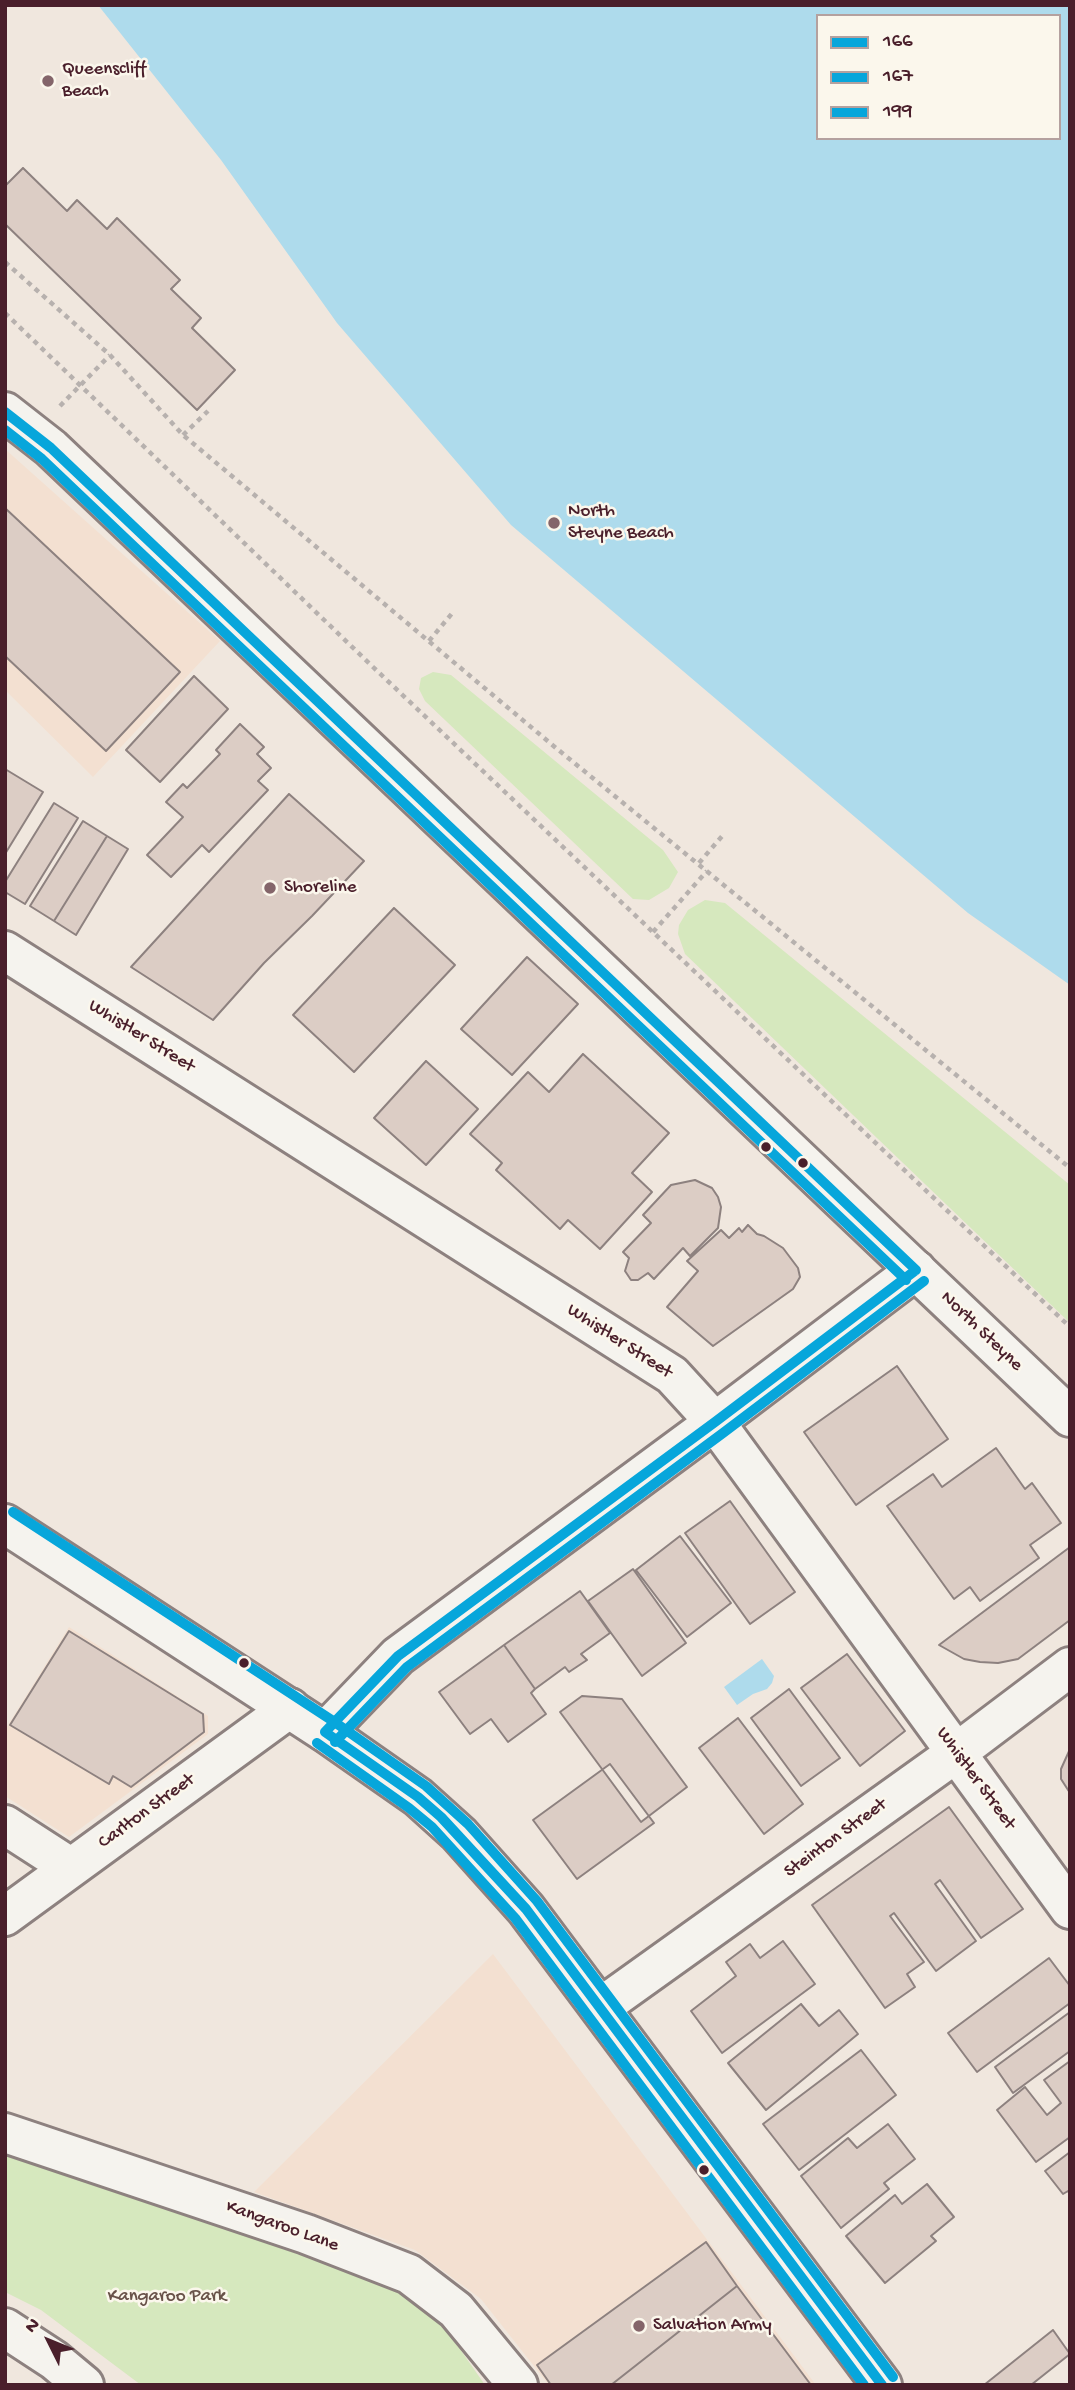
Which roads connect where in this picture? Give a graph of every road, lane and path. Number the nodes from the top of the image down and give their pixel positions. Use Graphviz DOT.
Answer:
graph roads {
  1 [pos="5,262"];
  2 [pos="5,313"];
  3 [pos="110,355"];
  4 [pos="80,385"];
  5 [pos="208,411"];
  6 [pos="5,412"];
  7 [pos="53,413"];
  8 [pos="183,435"];
  9 [pos="454,611"];
  10 [pos="429,641"];
  11 [pos="723,835"];
  12 [pos="699,863"];
  13 [pos="707,871"];
  14 [pos="653,932"];
  15 [pos="5,951"];
  16 [pos="1070,1168"];
  17 [pos="916,1270"];
  18 [pos="1070,1327"];
  19 [pos="1070,1417"];
  20 [pos="715,1422"];
  21 [pos="5,1524"];
  22 [pos="1070,1667"];
  23 [pos="290,1708"];
  24 [pos="325,1732"];
  25 [pos="956,1753"];
  26 [pos="5,1825"];
  27 [pos="71,1867"];
  28 [pos="1070,1909"];
  29 [pos="5,1916"];
  30 [pos="601,2007"];
  31 [pos="5,2133"];
  32 [pos="5,2328"];
  33 [pos="84,2385"];
  34 [pos="518,2385"];
  35 [pos="882,2385"];
  1 -- 3 [label="path"];
  2 -- 4 [label="path"];
  3 -- 4 [label="path"];
  3 -- 8 [label="path"];
  4 -- 7 [label="path"];
  4 -- 14 [label="path"];
  5 -- 8 [label="path"];
  6 -- 17 [label="street, North Steyne"];
  8 -- 10 [label="path"];
  9 -- 10 [label="path"];
  10 -- 12 [label="path"];
  11 -- 12 [label="path"];
  12 -- 13 [label="path"];
  13 -- 14 [label="path"];
  13 -- 16 [label="path"];
  14 -- 18 [label="path"];
  15 -- 20 [label="street, Whistler Street"];
  17 -- 19 [label="street, North Steyne"];
  17 -- 20 [label="street"];
  20 -- 24 [label="street"];
  20 -- 25 [label="street, Whistler Street"];
  21 -- 23 [label="street"];
  22 -- 25 [label="street, Steinton Street"];
  23 -- 24 [label="street"];
  23 -- 27 [label="street, Carlton Street"];
  24 -- 30 [label="street"];
  25 -- 28 [label="street, Whistler Street"];
  25 -- 30 [label="street, Steinton Street"];
  26 -- 27 [label="street"];
  27 -- 29 [label="street, Carlton Street"];
  30 -- 35 [label="street"];
  31 -- 34 [label="street, Kangaroo Lane"];
  32 -- 33 [label="street"];
}
